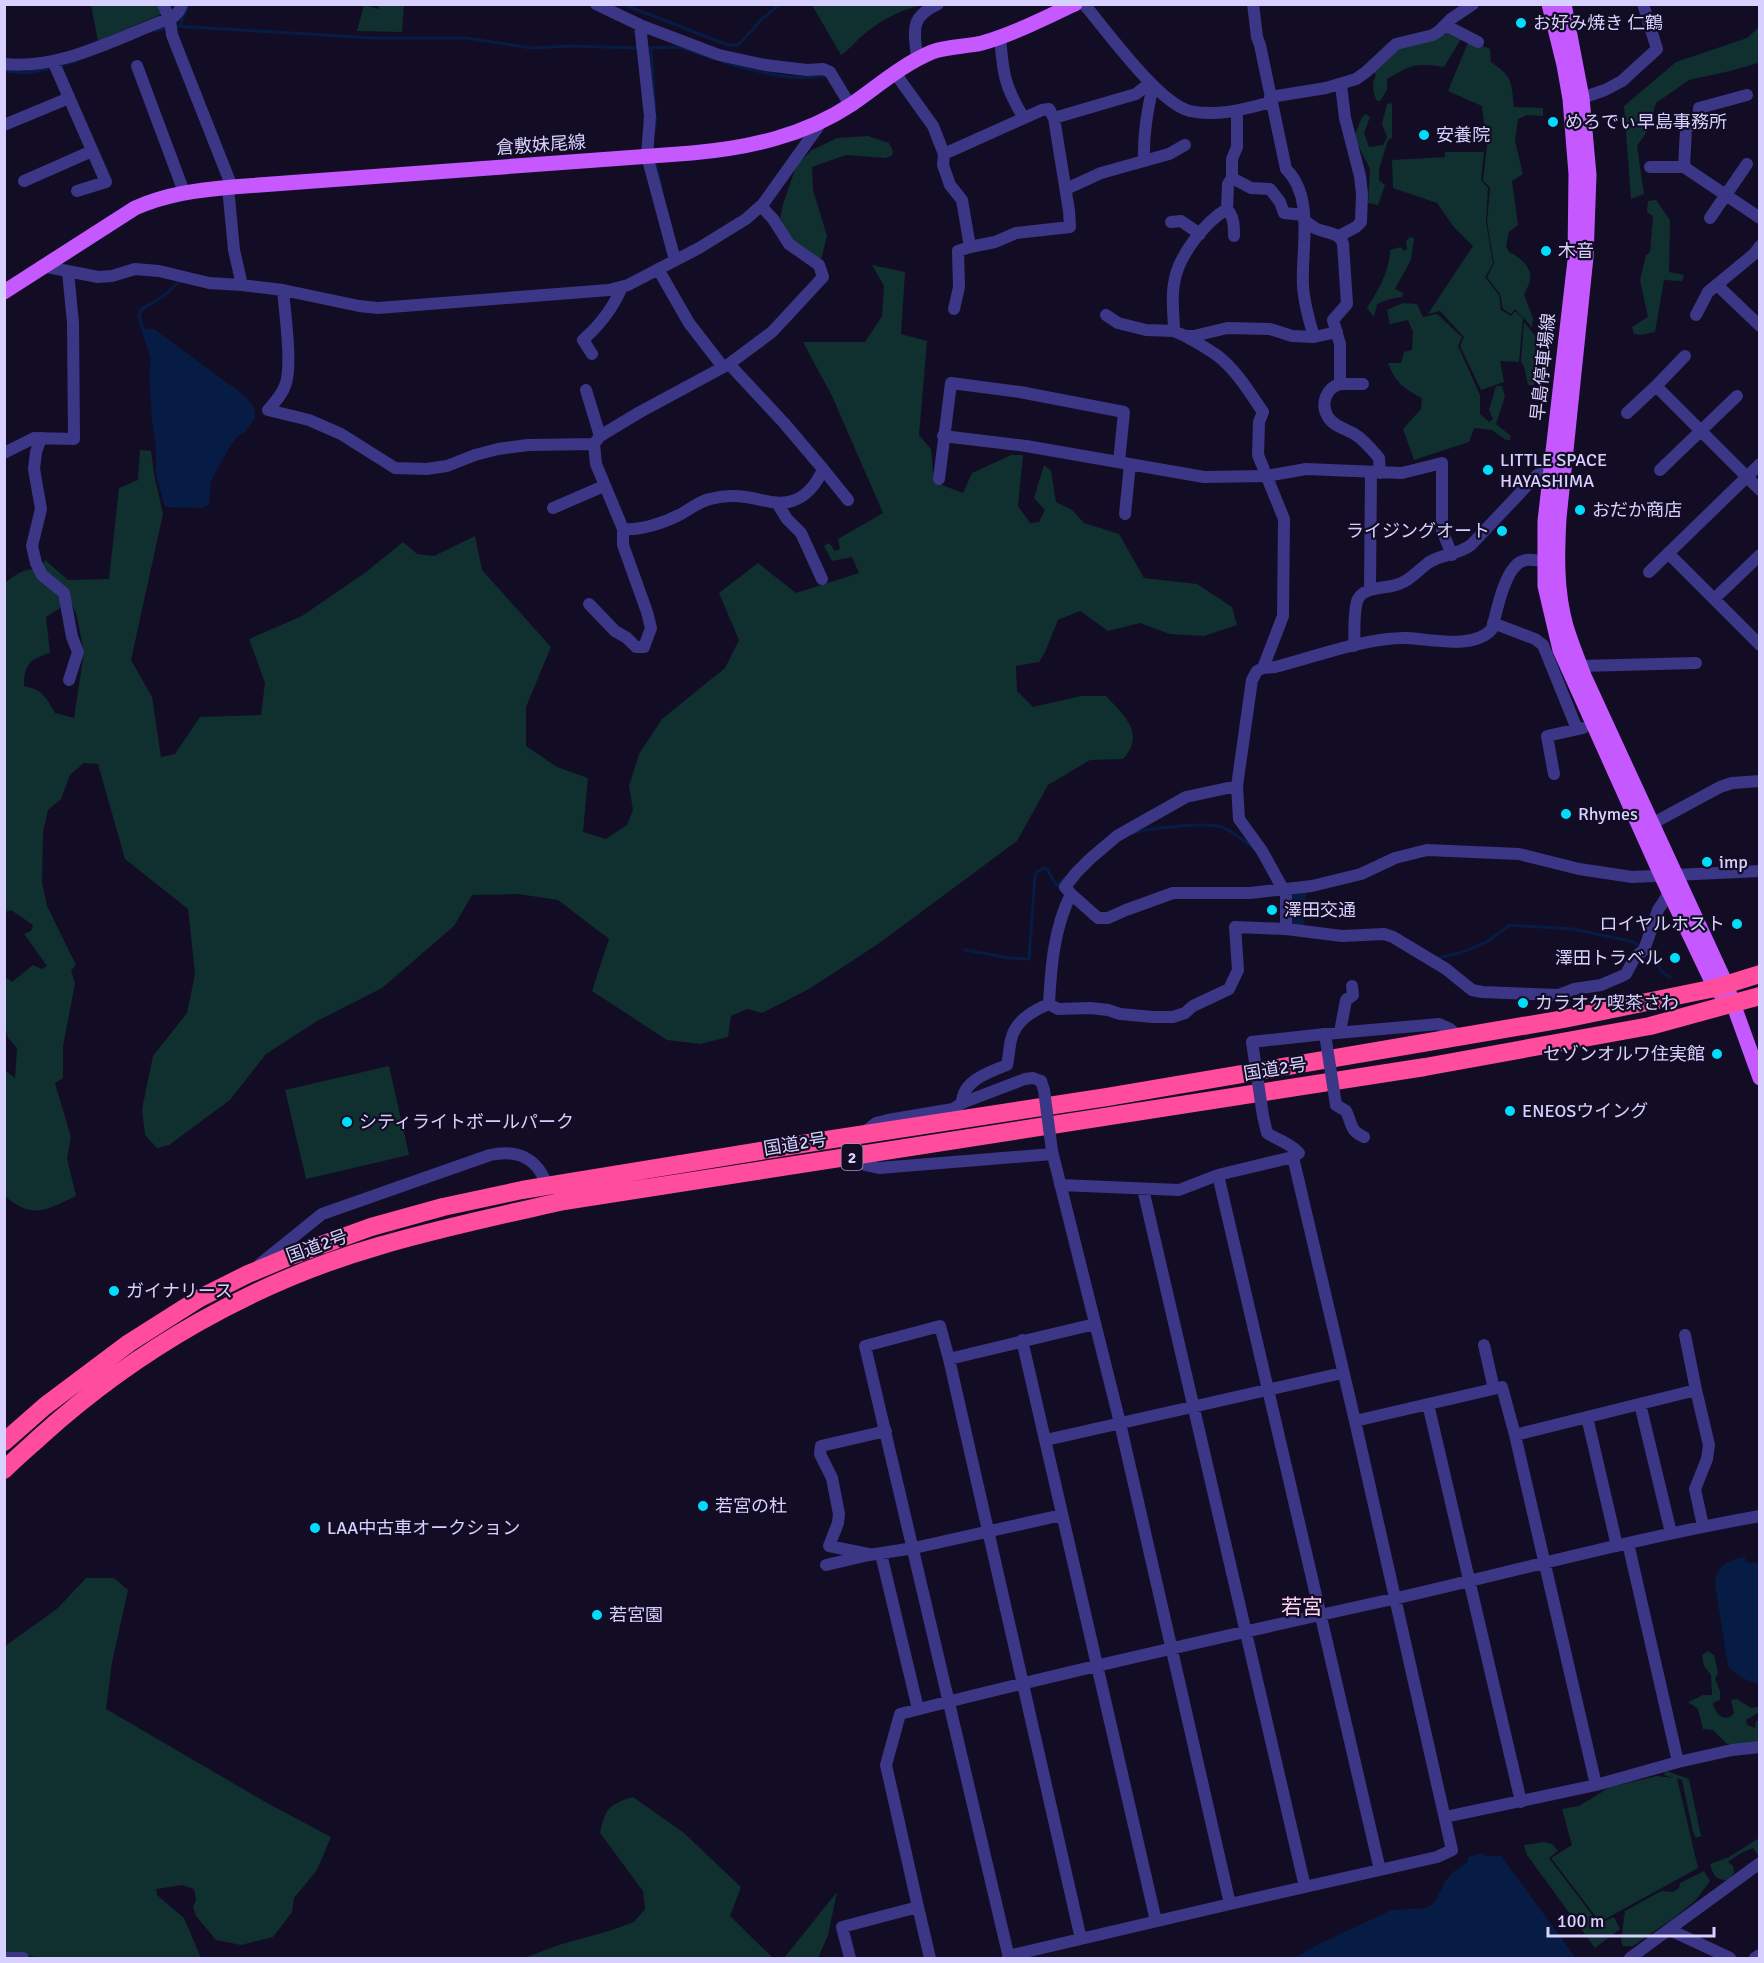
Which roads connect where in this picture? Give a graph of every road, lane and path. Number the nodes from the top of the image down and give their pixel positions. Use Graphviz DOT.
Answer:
graph roads {
  1 [pos="162,4"];
  2 [pos="182,4"];
  3 [pos="596,4"];
  4 [pos="938,4"];
  5 [pos="1075,4"];
  6 [pos="1084,4"];
  7 [pos="1253,4"];
  8 [pos="1473,4"];
  9 [pos="1549,4"];
  10 [pos="1564,4"];
  11 [pos="1643,4"];
  12 [pos="171,24"];
  13 [pos="640,25"];
  14 [pos="1445,25"];
  15 [pos="1000,37"];
  16 [pos="1478,42"];
  17 [pos="917,59"];
  18 [pos="4,64"];
  19 [pos="55,65"];
  20 [pos="137,66"];
  21 [pos="895,73"];
  22 [pos="1151,84"];
  23 [pos="1341,85"];
  24 [pos="1747,95"];
  25 [pos="69,98"];
  26 [pos="1582,98"];
  27 [pos="1270,100"];
  28 [pos="850,105"];
  29 [pos="1237,111"];
  30 [pos="1024,118"];
  31 [pos="1054,118"];
  32 [pos="823,120"];
  33 [pos="4,125"];
  34 [pos="1185,145"];
  35 [pos="92,151"];
  36 [pos="944,154"];
  37 [pos="647,156"];
  38 [pos="1144,161"];
  39 [pos="1747,164"];
  40 [pos="1650,167"];
  41 [pos="1683,167"];
  42 [pos="1232,178"];
  43 [pos="24,181"];
  44 [pos="230,187"];
  45 [pos="1066,189"];
  46 [pos="77,191"];
  47 [pos="184,192"];
  48 [pos="1726,195"];
  49 [pos="761,206"];
  50 [pos="1227,209"];
  51 [pos="1304,218"];
  52 [pos="1710,218"];
  53 [pos="1760,218"];
  54 [pos="1171,222"];
  55 [pos="1200,234"];
  56 [pos="1234,236"];
  57 [pos="1339,236"];
  58 [pos="1760,246"];
  59 [pos="970,247"];
  60 [pos="675,260"];
  61 [pos="42,266"];
  62 [pos="658,269"];
  63 [pos="68,272"];
  64 [pos="242,285"];
  65 [pos="1717,285"];
  66 [pos="622,287"];
  67 [pos="284,290"];
  68 [pos="4,292"];
  69 [pos="954,309"];
  70 [pos="1106,315"];
  71 [pos="1696,315"];
  72 [pos="1760,326"];
  73 [pos="1337,332"];
  74 [pos="1180,333"];
  75 [pos="1314,337"];
  76 [pos="592,354"];
  77 [pos="1685,356"];
  78 [pos="726,366"];
  79 [pos="1340,384"];
  80 [pos="1363,384"];
  81 [pos="1656,386"];
  82 [pos="586,390"];
  83 [pos="1737,396"];
  84 [pos="1627,413"];
  85 [pos="1701,431"];
  86 [pos="943,436"];
  87 [pos="41,438"];
  88 [pos="597,440"];
  89 [pos="4,453"];
  90 [pos="1124,463"];
  91 [pos="1760,464"];
  92 [pos="823,469"];
  93 [pos="1558,469"];
  94 [pos="1660,470"];
  95 [pos="1376,472"];
  96 [pos="1267,476"];
  97 [pos="1746,477"];
  98 [pos="939,479"];
  99 [pos="604,486"];
  100 [pos="1760,490"];
  101 [pos="848,500"];
  102 [pos="777,503"];
  103 [pos="553,508"];
  104 [pos="1125,514"];
  105 [pos="623,528"];
  106 [pos="1668,553"];
  107 [pos="1452,555"];
  108 [pos="1760,555"];
  109 [pos="1545,561"];
  110 [pos="1649,572"];
  111 [pos="822,579"];
  112 [pos="1371,590"];
  113 [pos="1714,599"];
  114 [pos="588,604"];
  115 [pos="1493,623"];
  116 [pos="1759,644"];
  117 [pos="1354,646"];
  118 [pos="1696,663"];
  119 [pos="1580,666"];
  120 [pos="1263,668"];
  121 [pos="69,680"];
  122 [pos="1593,725"];
  123 [pos="1577,729"];
  124 [pos="1554,774"];
  125 [pos="1760,781"];
  126 [pos="1237,786"];
  127 [pos="1647,827"];
  128 [pos="1760,871"];
  129 [pos="1669,877"];
  130 [pos="1287,889"];
  131 [pos="1670,893"];
  132 [pos="1071,894"];
  133 [pos="1286,929"];
  134 [pos="1760,974"];
  135 [pos="1352,986"];
  136 [pos="1721,986"];
  137 [pos="1760,996"];
  138 [pos="1049,1004"];
  139 [pos="1732,1004"];
  140 [pos="1340,1032"];
  141 [pos="1325,1034"];
  142 [pos="1459,1037"];
  143 [pos="1760,1078"];
  144 [pos="962,1103"];
  145 [pos="863,1134"];
  146 [pos="1364,1137"];
  147 [pos="1052,1152"];
  148 [pos="850,1157"];
  149 [pos="1293,1157"];
  150 [pos="1218,1175"];
  151 [pos="547,1185"];
  152 [pos="1060,1185"];
  153 [pos="1143,1189"];
  154 [pos="248,1274"];
  155 [pos="1095,1324"];
  156 [pos="1685,1335"];
  157 [pos="1022,1340"];
  158 [pos="1484,1345"];
  159 [pos="949,1359"];
  160 [pos="1342,1373"];
  161 [pos="1268,1389"];
  162 [pos="1494,1389"];
  163 [pos="1696,1390"];
  164 [pos="1428,1404"];
  165 [pos="1640,1404"];
  166 [pos="45,1406"];
  167 [pos="1193,1406"];
  168 [pos="1587,1417"];
  169 [pos="1355,1421"];
  170 [pos="1120,1423"];
  171 [pos="4,1429"];
  172 [pos="886,1431"];
  173 [pos="1515,1435"];
  174 [pos="1046,1440"];
  175 [pos="4,1442"];
  176 [pos="4,1470"];
  177 [pos="1062,1515"];
  178 [pos="1760,1516"];
  179 [pos="1703,1526"];
  180 [pos="988,1531"];
  181 [pos="1671,1533"];
  182 [pos="1623,1544"];
  183 [pos="914,1548"];
  184 [pos="875,1554"];
  185 [pos="1543,1562"];
  186 [pos="826,1564"];
  187 [pos="1470,1580"];
  188 [pos="1395,1598"];
  189 [pos="1320,1614"];
  190 [pos="1246,1630"];
  191 [pos="1173,1647"];
  192 [pos="1098,1666"];
  193 [pos="1023,1683"];
  194 [pos="950,1701"];
  195 [pos="918,1709"];
  196 [pos="1760,1747"];
  197 [pos="1678,1762"];
  198 [pos="1596,1785"];
  199 [pos="1521,1802"];
  200 [pos="1445,1817"];
  201 [pos="1760,1863"];
  202 [pos="1380,1870"];
  203 [pos="1305,1887"];
  204 [pos="1230,1904"];
  205 [pos="918,1907"];
  206 [pos="1156,1921"];
  207 [pos="1670,1930"];
  208 [pos="1081,1939"];
  209 [pos="1760,1955"];
  210 [pos="1008,1957"];
  211 [pos="4,1958"];
  212 [pos="23,1959"];
  213 [pos="850,1959"];
  214 [pos="930,1959"];
  215 [pos="1630,1959"];
  216 [pos="1730,1959"];
  217 [pos="1755,1959"];
  1 -- 12 [label="street"];
  2 -- 12 [label="street"];
  3 -- 13 [label="street"];
  4 -- 17 [label="street"];
  5 -- 15 [label="main road, 倉敷妹尾線"];
  6 -- 22 [label="street"];
  7 -- 27 [label="street"];
  8 -- 14 [label="street"];
  9 -- 93 [label="main road, 早島停車場線"];
  10 -- 26 [label="main road, 早島停車場線"];
  11 -- 26 [label="street"];
  12 -- 19 [label="street"];
  12 -- 44 [label="street"];
  13 -- 28 [label="street"];
  13 -- 37 [label="street"];
  14 -- 16 [label="street"];
  14 -- 23 [label="street"];
  15 -- 17 [label="main road, 倉敷妹尾線"];
  15 -- 30 [label="street"];
  17 -- 21 [label="main road, 倉敷妹尾線"];
  18 -- 19 [label="street"];
  19 -- 25 [label="street"];
  20 -- 47 [label="street"];
  21 -- 28 [label="main road, 倉敷妹尾線"];
  21 -- 36 [label="street"];
  22 -- 29 [label="street"];
  22 -- 31 [label="street"];
  22 -- 38 [label="street"];
  23 -- 27 [label="street"];
  23 -- 57 [label="street"];
  24 -- 41 [label="street"];
  25 -- 33 [label="street"];
  25 -- 35 [label="street"];
  26 -- 93 [label="main road, 早島停車場線"];
  27 -- 29 [label="street"];
  27 -- 51 [label="street"];
  28 -- 32 [label="main road, 倉敷妹尾線"];
  29 -- 42 [label="street"];
  30 -- 31 [label="street"];
  30 -- 36 [label="street"];
  31 -- 45 [label="street"];
  32 -- 37 [label="main road, 倉敷妹尾線"];
  32 -- 49 [label="street"];
  34 -- 38 [label="street"];
  35 -- 43 [label="street"];
  35 -- 46 [label="street"];
  36 -- 59 [label="street"];
  37 -- 44 [label="main road, 倉敷妹尾線"];
  37 -- 60 [label="street"];
  38 -- 45 [label="street"];
  39 -- 48 [label="street"];
  40 -- 41 [label="street"];
  41 -- 48 [label="street"];
  42 -- 50 [label="street"];
  42 -- 51 [label="street"];
  44 -- 47 [label="main road, 倉敷妹尾線"];
  44 -- 64 [label="street"];
  45 -- 59 [label="street"];
  47 -- 61 [label="main road, 倉敷妹尾線"];
  48 -- 52 [label="street"];
  48 -- 53 [label="street"];
  49 -- 60 [label="street"];
  49 -- 78 [label="street"];
  50 -- 55 [label="street"];
  50 -- 56 [label="street"];
  51 -- 57 [label="street"];
  51 -- 75 [label="street"];
  54 -- 55 [label="street"];
  55 -- 74 [label="street"];
  57 -- 73 [label="street"];
  58 -- 65 [label="street"];
  59 -- 69 [label="street"];
  60 -- 62 [label="street"];
  61 -- 63 [label="street"];
  61 -- 68 [label="main road, 倉敷妹尾線"];
  62 -- 66 [label="street"];
  62 -- 78 [label="street"];
  63 -- 64 [label="street"];
  63 -- 87 [label="street"];
  64 -- 67 [label="street"];
  65 -- 71 [label="street"];
  65 -- 72 [label="street"];
  66 -- 67 [label="street"];
  66 -- 76 [label="street"];
  67 -- 88 [label="street"];
  70 -- 74 [label="street"];
  73 -- 75 [label="street"];
  73 -- 79 [label="street"];
  74 -- 75 [label="street"];
  74 -- 96 [label="street"];
  77 -- 81 [label="street"];
  78 -- 88 [label="street"];
  78 -- 92 [label="street"];
  79 -- 80 [label="street"];
  79 -- 95 [label="street"];
  81 -- 84 [label="street"];
  81 -- 85 [label="street"];
  82 -- 88 [label="street"];
  83 -- 85 [label="street"];
  85 -- 94 [label="street"];
  85 -- 97 [label="street"];
  86 -- 90 [label="street"];
  86 -- 90 [label="street"];
  86 -- 98 [label="street"];
  87 -- 89 [label="street"];
  87 -- 121 [label="street"];
  88 -- 99 [label="street"];
  90 -- 96 [label="street"];
  90 -- 104 [label="street"];
  91 -- 97 [label="street"];
  92 -- 101 [label="street"];
  92 -- 102 [label="street"];
  93 -- 107 [label="street"];
  93 -- 109 [label="main road, 早島停車場線"];
  93 -- 119 [label="main road, 早島停車場線"];
  95 -- 96 [label="street"];
  95 -- 107 [label="street"];
  95 -- 112 [label="street"];
  96 -- 120 [label="street"];
  97 -- 100 [label="street"];
  97 -- 106 [label="street"];
  99 -- 103 [label="street"];
  99 -- 105 [label="street"];
  102 -- 105 [label="street"];
  102 -- 111 [label="street"];
  105 -- 114 [label="street"];
  106 -- 110 [label="street"];
  106 -- 113 [label="street"];
  107 -- 112 [label="street"];
  108 -- 113 [label="street"];
  109 -- 115 [label="street"];
  109 -- 122 [label="main road, 早島停車場線"];
  112 -- 117 [label="street"];
  113 -- 116 [label="street"];
  115 -- 117 [label="street"];
  115 -- 123 [label="street"];
  117 -- 120 [label="street"];
  118 -- 119 [label="street"];
  119 -- 127 [label="main road, 早島停車場線"];
  120 -- 126 [label="street"];
  122 -- 123 [label="street"];
  122 -- 127 [label="main road, 早島停車場線"];
  123 -- 124 [label="street"];
  125 -- 127 [label="street"];
  126 -- 130 [label="street"];
  126 -- 132 [label="street"];
  127 -- 129 [label="main road, 早島停車場線"];
  128 -- 129 [label="street"];
  129 -- 130 [label="street"];
  129 -- 131 [label="main road, 早島停車場線"];
  129 -- 136 [label="main road, 早島停車場線"];
  130 -- 132 [label="street"];
  130 -- 133 [label="street"];
  131 -- 133 [label="street"];
  131 -- 136 [label="main road, 早島停車場線"];
  132 -- 138 [label="street"];
  133 -- 138 [label="street"];
  134 -- 136 [label="highway, 国道2号 / 2"];
  135 -- 140 [label="street"];
  136 -- 139 [label="main road"];
  136 -- 142 [label="highway, 国道2号 / 2"];
  137 -- 139 [label="highway, 国道2号 / 2"];
  138 -- 144 [label="street"];
  139 -- 143 [label="main road"];
  139 -- 148 [label="highway, 国道2号 / 2"];
  140 -- 141 [label="street"];
  140 -- 142 [label="street"];
  141 -- 146 [label="street, bridge"];
  141 -- 149 [label="street, bridge"];
  142 -- 145 [label="highway, 国道2号 / 2"];
  144 -- 145 [label="street"];
  144 -- 147 [label="street, bridge"];
  145 -- 151 [label="highway, 国道2号 / 2"];
  147 -- 148 [label="street"];
  147 -- 152 [label="street"];
  148 -- 176 [label="highway, 国道2号 / 2"];
  149 -- 150 [label="street"];
  149 -- 160 [label="street"];
  150 -- 153 [label="street"];
  150 -- 161 [label="street"];
  151 -- 154 [label="highway, 国道2号 / 2"];
  151 -- 154 [label="street"];
  152 -- 153 [label="street"];
  152 -- 155 [label="street"];
  153 -- 167 [label="street"];
  154 -- 166 [label="highway, 国道2号 / 2"];
  155 -- 157 [label="street"];
  155 -- 170 [label="street"];
  156 -- 163 [label="street"];
  157 -- 159 [label="street"];
  157 -- 174 [label="street"];
  158 -- 162 [label="street"];
  159 -- 172 [label="street"];
  159 -- 180 [label="street"];
  160 -- 161 [label="street"];
  160 -- 169 [label="street"];
  161 -- 167 [label="street"];
  161 -- 189 [label="street"];
  162 -- 164 [label="street"];
  162 -- 173 [label="street"];
  163 -- 165 [label="street"];
  163 -- 179 [label="street"];
  164 -- 169 [label="street"];
  164 -- 187 [label="street"];
  165 -- 168 [label="street"];
  165 -- 181 [label="street"];
  166 -- 171 [label="highway"];
  166 -- 175 [label="highway, 国道2号 / 2"];
  167 -- 170 [label="street"];
  167 -- 190 [label="street"];
  168 -- 173 [label="street"];
  168 -- 182 [label="street"];
  169 -- 188 [label="street"];
  170 -- 174 [label="street"];
  170 -- 191 [label="street"];
  172 -- 183 [label="street"];
  172 -- 184 [label="street"];
  173 -- 185 [label="street"];
  174 -- 177 [label="street"];
  177 -- 180 [label="street"];
  177 -- 192 [label="street"];
  178 -- 179 [label="street"];
  179 -- 181 [label="street"];
  180 -- 183 [label="street"];
  180 -- 193 [label="street"];
  181 -- 182 [label="street"];
  182 -- 185 [label="street"];
  182 -- 197 [label="street"];
  183 -- 184 [label="street"];
  183 -- 194 [label="street"];
  184 -- 186 [label="street"];
  184 -- 195 [label="street"];
  185 -- 187 [label="street"];
  185 -- 198 [label="street"];
  187 -- 188 [label="street"];
  187 -- 199 [label="street"];
  188 -- 189 [label="street"];
  188 -- 200 [label="street"];
  189 -- 190 [label="street"];
  189 -- 202 [label="street"];
  190 -- 191 [label="street"];
  190 -- 203 [label="street"];
  191 -- 192 [label="street"];
  191 -- 204 [label="street"];
  192 -- 193 [label="street"];
  192 -- 206 [label="street"];
  193 -- 194 [label="street"];
  193 -- 208 [label="street"];
  194 -- 195 [label="street"];
  194 -- 210 [label="street"];
  195 -- 205 [label="street"];
  196 -- 197 [label="street"];
  197 -- 198 [label="street"];
  198 -- 199 [label="street"];
  199 -- 200 [label="street"];
  200 -- 202 [label="street"];
  201 -- 207 [label="street"];
  202 -- 203 [label="street"];
  203 -- 204 [label="street"];
  204 -- 206 [label="street"];
  205 -- 213 [label="street"];
  205 -- 214 [label="street"];
  206 -- 208 [label="street"];
  207 -- 215 [label="street"];
  207 -- 216 [label="street"];
  208 -- 210 [label="street"];
  209 -- 217 [label="street"];
  211 -- 212 [label="street"];
}
